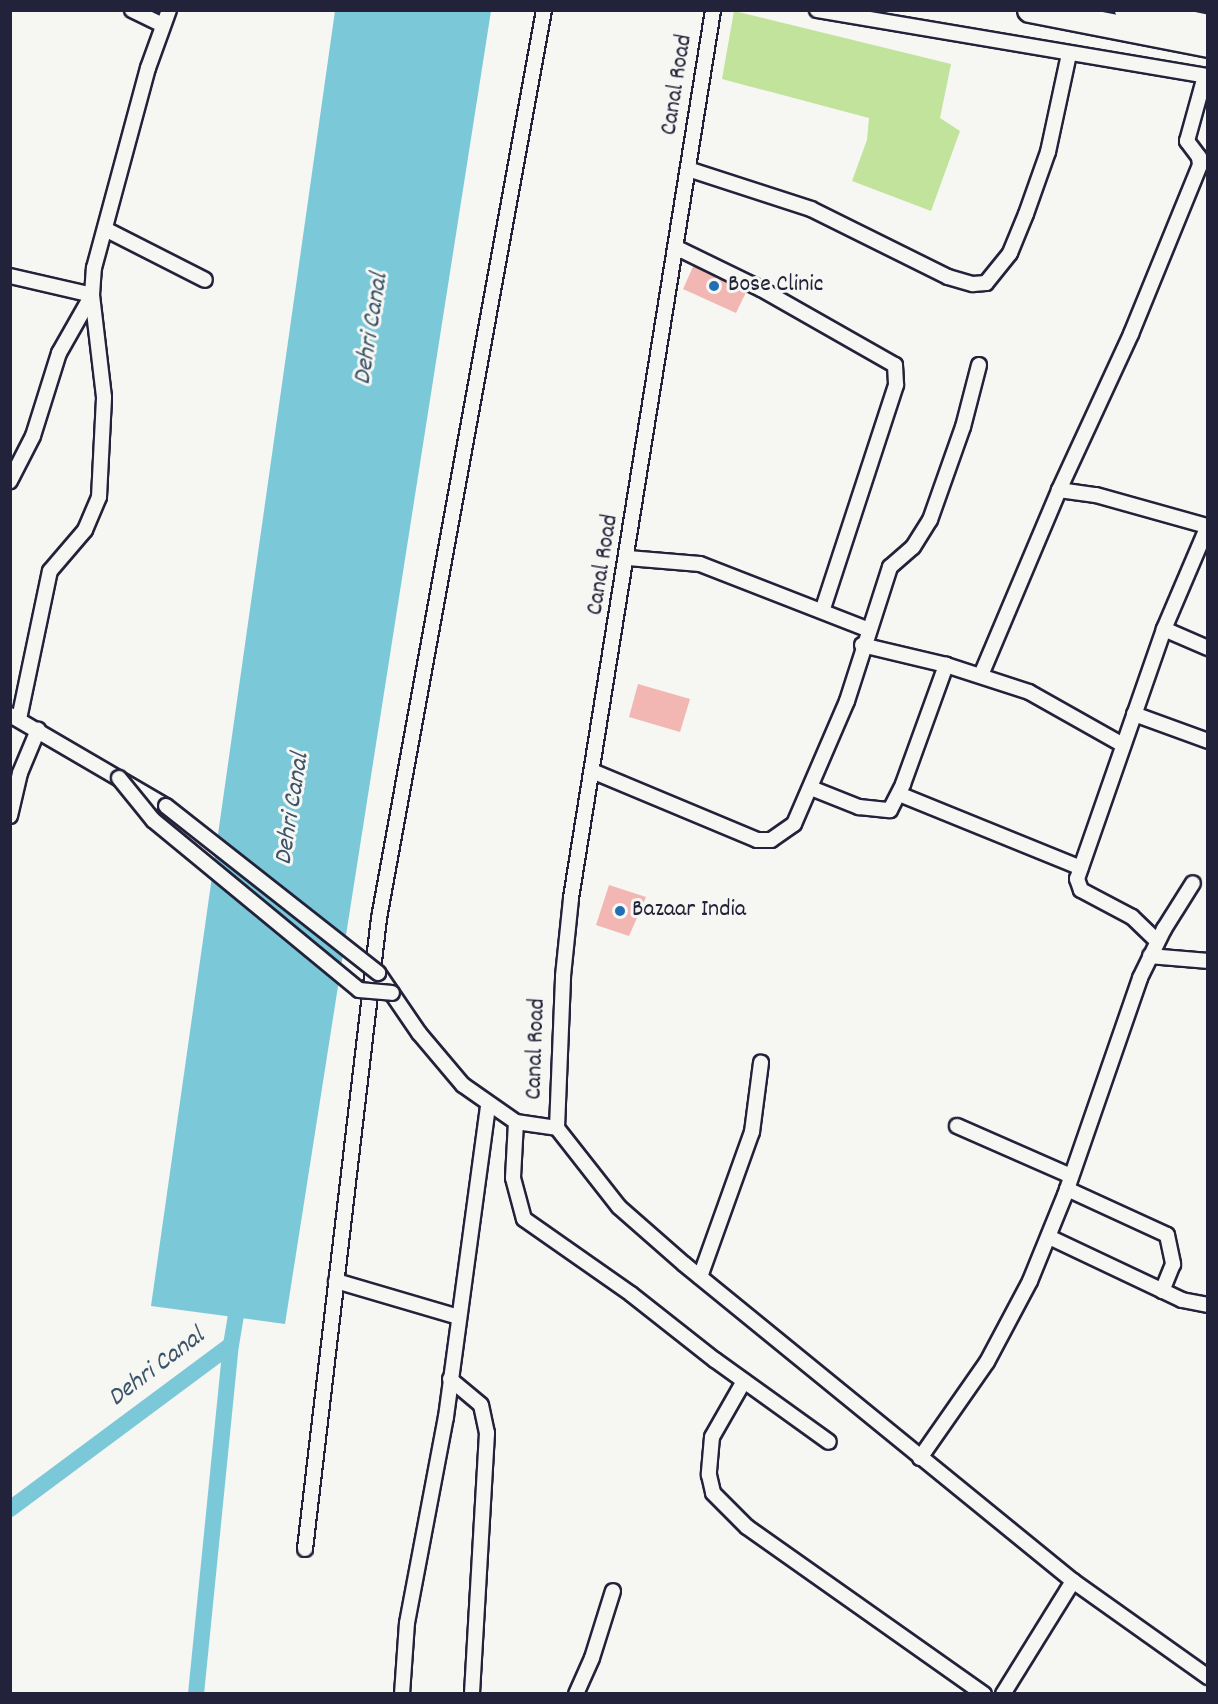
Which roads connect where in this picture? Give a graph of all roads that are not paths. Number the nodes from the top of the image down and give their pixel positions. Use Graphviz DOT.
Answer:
graph roads {
  1 [pos="132,10"];
  2 [pos="169,10"];
  3 [pos="544,10"];
  4 [pos="713,10"];
  5 [pos="818,10"];
  6 [pos="1030,10"];
  7 [pos="1127,10"];
  8 [pos="163,25"];
  9 [pos="1208,27"];
  10 [pos="1208,45"];
  11 [pos="1070,54"];
  12 [pos="1206,76"];
  13 [pos="688,169"];
  14 [pos="105,229"];
  15 [pos="675,247"];
  16 [pos="10,276"];
  17 [pos="205,280"];
  18 [pos="92,295"];
  19 [pos="979,364"];
  20 [pos="10,482"];
  21 [pos="1059,490"];
  22 [pos="1207,526"];
  23 [pos="628,558"];
  24 [pos="824,609"];
  25 [pos="867,629"];
  26 [pos="1164,629"];
  27 [pos="862,645"];
  28 [pos="1208,648"];
  29 [pos="946,665"];
  30 [pos="981,675"];
  31 [pos="1134,714"];
  32 [pos="15,717"];
  33 [pos="38,730"];
  34 [pos="1208,741"];
  35 [pos="1123,745"];
  36 [pos="592,771"];
  37 [pos="119,778"];
  38 [pos="811,788"];
  39 [pos="899,795"];
  40 [pos="10,816"];
  41 [pos="1081,868"];
  42 [pos="1193,883"];
  43 [pos="1157,941"];
  44 [pos="1150,956"];
  45 [pos="1208,961"];
  46 [pos="392,993"];
  47 [pos="761,1063"];
  48 [pos="489,1106"];
  49 [pos="516,1122"];
  50 [pos="957,1126"];
  51 [pos="557,1128"];
  52 [pos="1069,1183"];
  53 [pos="1049,1237"];
  54 [pos="700,1277"];
  55 [pos="336,1281"];
  56 [pos="1162,1291"];
  57 [pos="1208,1305"];
  58 [pos="458,1317"];
  59 [pos="450,1379"];
  60 [pos="744,1381"];
  61 [pos="829,1442"];
  62 [pos="920,1458"];
  63 [pos="305,1549"];
  64 [pos="1073,1581"];
  65 [pos="613,1592"];
  66 [pos="1208,1677"];
  67 [pos="1005,1693"];
  68 [pos="402,1694"];
  69 [pos="472,1694"];
  70 [pos="576,1694"];
  71 [pos="984,1694"];
  1 -- 8 [label="street"];
  2 -- 8 [label="street"];
  3 -- 55 [label="street"];
  4 -- 13 [label="street, Canal Road"];
  5 -- 11 [label="street"];
  6 -- 10 [label="highway"];
  7 -- 9 [label="highway"];
  8 -- 14 [label="street"];
  11 -- 12 [label="street"];
  11 -- 13 [label="street"];
  12 -- 21 [label="street"];
  13 -- 15 [label="street, Canal Road"];
  14 -- 17 [label="street"];
  14 -- 18 [label="street"];
  15 -- 23 [label="street, Canal Road"];
  15 -- 24 [label="street"];
  16 -- 18 [label="street"];
  18 -- 20 [label="street"];
  18 -- 32 [label="street"];
  19 -- 25 [label="street"];
  21 -- 22 [label="street"];
  21 -- 30 [label="street"];
  22 -- 26 [label="street"];
  23 -- 24 [label="street"];
  23 -- 36 [label="street, Canal Road"];
  24 -- 25 [label="street"];
  25 -- 27 [label="street"];
  26 -- 28 [label="street"];
  26 -- 31 [label="street"];
  27 -- 29 [label="street"];
  27 -- 38 [label="street"];
  29 -- 30 [label="street"];
  29 -- 39 [label="street"];
  30 -- 35 [label="street"];
  31 -- 34 [label="street"];
  31 -- 35 [label="street"];
  32 -- 33 [label="street"];
  33 -- 37 [label="street"];
  33 -- 40 [label="street"];
  35 -- 41 [label="street"];
  36 -- 38 [label="street"];
  36 -- 51 [label="street, Canal Road"];
  37 -- 46 [label="street, bridge"];
  37 -- 46 [label="street, bridge"];
  38 -- 39 [label="street"];
  39 -- 41 [label="street"];
  41 -- 43 [label="street"];
  42 -- 43 [label="street"];
  43 -- 44 [label="street"];
  44 -- 45 [label="street"];
  44 -- 52 [label="street"];
  46 -- 48 [label="street"];
  47 -- 54 [label="street"];
  48 -- 49 [label="street"];
  48 -- 58 [label="street"];
  49 -- 51 [label="street"];
  49 -- 60 [label="street"];
  50 -- 52 [label="street"];
  51 -- 54 [label="street"];
  52 -- 53 [label="street"];
  52 -- 56 [label="street"];
  53 -- 56 [label="street"];
  53 -- 62 [label="street"];
  54 -- 62 [label="street"];
  55 -- 58 [label="street"];
  55 -- 63 [label="street"];
  56 -- 57 [label="street"];
  58 -- 59 [label="street"];
  59 -- 68 [label="street"];
  59 -- 69 [label="street"];
  60 -- 61 [label="street"];
  60 -- 71 [label="street"];
  62 -- 64 [label="street"];
  64 -- 66 [label="street"];
  64 -- 67 [label="street"];
  65 -- 70 [label="street"];
}
